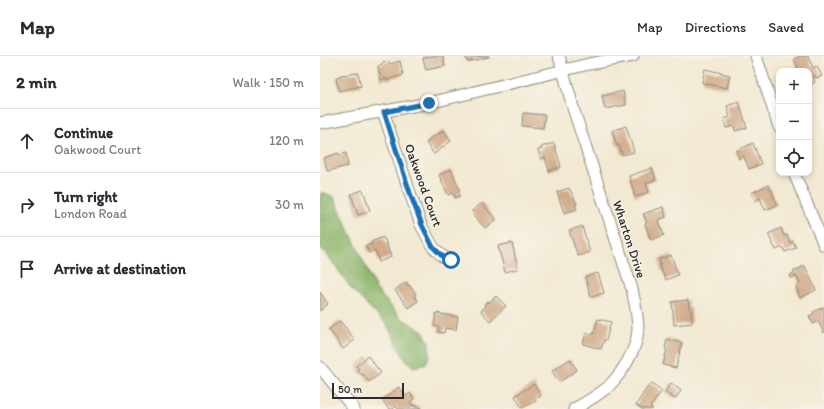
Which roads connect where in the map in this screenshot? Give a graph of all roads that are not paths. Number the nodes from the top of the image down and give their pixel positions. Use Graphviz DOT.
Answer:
graph roads {
  1 [pos="559,56"];
  2 [pos="633,56"];
  3 [pos="756,56"];
  4 [pos="562,71"];
  5 [pos="384,112"];
  6 [pos="776,118"];
  7 [pos="320,123"];
  8 [pos="795,176"];
  9 [pos="824,245"];
  10 [pos="451,260"];
  11 [pos="320,367"];
  12 [pos="354,409"];
  13 [pos="574,409"];
  1 -- 4 [label="street, Wharton Drive"];
  2 -- 4 [label="street"];
  3 -- 6 [label="street"];
  4 -- 5 [label="street"];
  4 -- 13 [label="street, Wharton Drive"];
  5 -- 7 [label="street"];
  5 -- 10 [label="street, Oakwood Court"];
  8 -- 9 [label="street"];
  11 -- 12 [label="street"];
}
